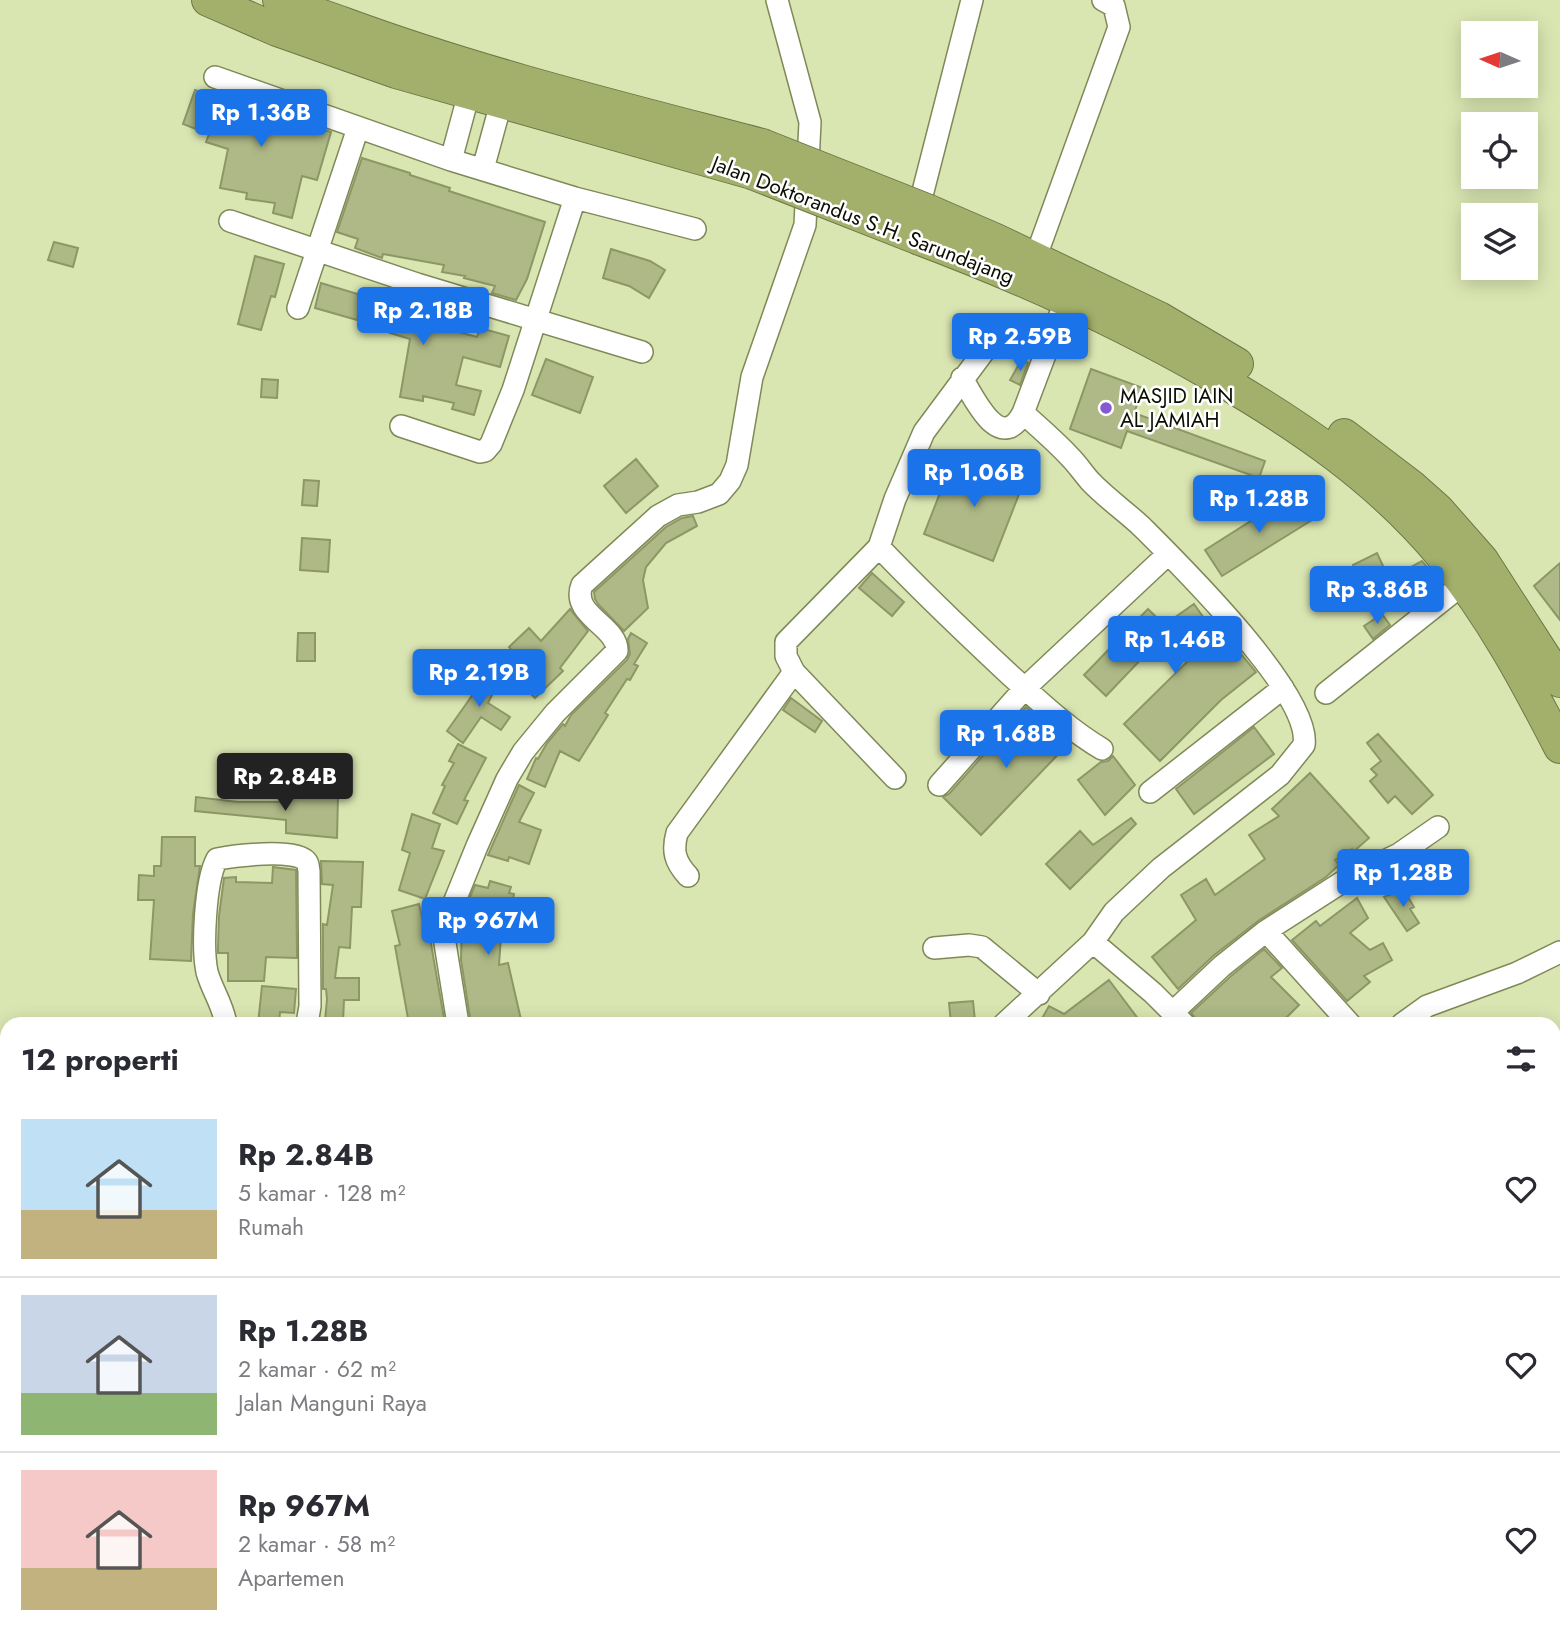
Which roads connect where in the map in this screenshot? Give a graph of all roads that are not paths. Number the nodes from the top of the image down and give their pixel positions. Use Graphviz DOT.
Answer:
graph roads {
  1 [pos="208,0"];
  2 [pos="777,0"];
  3 [pos="972,0"];
  4 [pos="286,1"];
  5 [pos="1112,2"];
  6 [pos="336,9"];
  7 [pos="215,77"];
  8 [pos="469,93"];
  9 [pos="501,103"];
  10 [pos="358,128"];
  11 [pos="757,159"];
  12 [pos="451,160"];
  13 [pos="483,169"];
  14 [pos="575,198"];
  15 [pos="923,219"];
  16 [pos="230,220"];
  17 [pos="695,229"];
  18 [pos="316,250"];
  19 [pos="1035,259"];
  20 [pos="1066,299"];
  21 [pos="298,308"];
  22 [pos="535,321"];
  23 [pos="1002,327"];
  24 [pos="642,352"];
  25 [pos="962,378"];
  26 [pos="1023,413"];
  27 [pos="401,426"];
  28 [pos="879,547"];
  29 [pos="1168,554"];
  30 [pos="1464,584"];
  31 [pos="793,672"];
  32 [pos="1558,675"];
  33 [pos="1025,688"];
  34 [pos="1283,688"];
  35 [pos="1326,693"];
  36 [pos="1560,747"];
  37 [pos="1102,749"];
  38 [pos="895,778"];
  39 [pos="939,785"];
  40 [pos="1150,792"];
  41 [pos="1438,827"];
  42 [pos="688,876"];
  43 [pos="1265,931"];
  44 [pos="1093,942"];
  45 [pos="934,948"];
  46 [pos="1560,952"];
  47 [pos="1035,997"];
  48 [pos="224,1017"];
  49 [pos="308,1017"];
  50 [pos="457,1017"];
  51 [pos="1012,1017"];
  52 [pos="1177,1017"];
  53 [pos="1179,1017"];
  54 [pos="1344,1017"];
  55 [pos="1412,1017"];
  1 -- 8 [label="highway, Jalan Doktorandus S.H. Sarundajang"];
  2 -- 50 [label="street"];
  3 -- 15 [label="street"];
  4 -- 6 [label="highway, Jalan Doktorandus S.H. Sarundajang"];
  5 -- 19 [label="street"];
  6 -- 11 [label="highway, Jalan Doktorandus S.H. Sarundajang"];
  7 -- 10 [label="street"];
  8 -- 9 [label="highway, Jalan Doktorandus S.H. Sarundajang"];
  8 -- 12 [label="street"];
  9 -- 11 [label="highway, Jalan Doktorandus S.H. Sarundajang"];
  9 -- 13 [label="street"];
  10 -- 12 [label="street"];
  10 -- 18 [label="street"];
  11 -- 15 [label="highway, Jalan Doktorandus S.H. Sarundajang, bridge"];
  12 -- 13 [label="street"];
  13 -- 14 [label="street"];
  14 -- 17 [label="street"];
  14 -- 22 [label="street"];
  15 -- 19 [label="highway, Jalan Doktorandus S.H. Sarundajang"];
  15 -- 20 [label="highway, Jalan Doktorandus S.H. Sarundajang"];
  16 -- 18 [label="street"];
  18 -- 21 [label="street"];
  18 -- 22 [label="street"];
  19 -- 32 [label="highway, Jalan Doktorandus S.H. Sarundajang"];
  20 -- 26 [label="street"];
  20 -- 30 [label="highway, Jalan Doktorandus S.H. Sarundajang"];
  22 -- 24 [label="street"];
  22 -- 27 [label="street"];
  23 -- 25 [label="street"];
  25 -- 26 [label="street"];
  25 -- 28 [label="street"];
  26 -- 29 [label="street"];
  28 -- 31 [label="street"];
  28 -- 33 [label="street"];
  29 -- 33 [label="street"];
  29 -- 34 [label="street"];
  30 -- 35 [label="street"];
  30 -- 36 [label="highway, Jalan Doktorandus S.H. Sarundajang"];
  31 -- 38 [label="street"];
  31 -- 42 [label="street"];
  33 -- 37 [label="street"];
  33 -- 39 [label="street"];
  34 -- 40 [label="street"];
  34 -- 44 [label="street"];
  41 -- 43 [label="street"];
  43 -- 53 [label="street"];
  43 -- 54 [label="street"];
  44 -- 47 [label="street"];
  44 -- 52 [label="street"];
  45 -- 47 [label="street"];
  46 -- 55 [label="street"];
  47 -- 51 [label="street"];
  48 -- 49 [label="street"];
}
